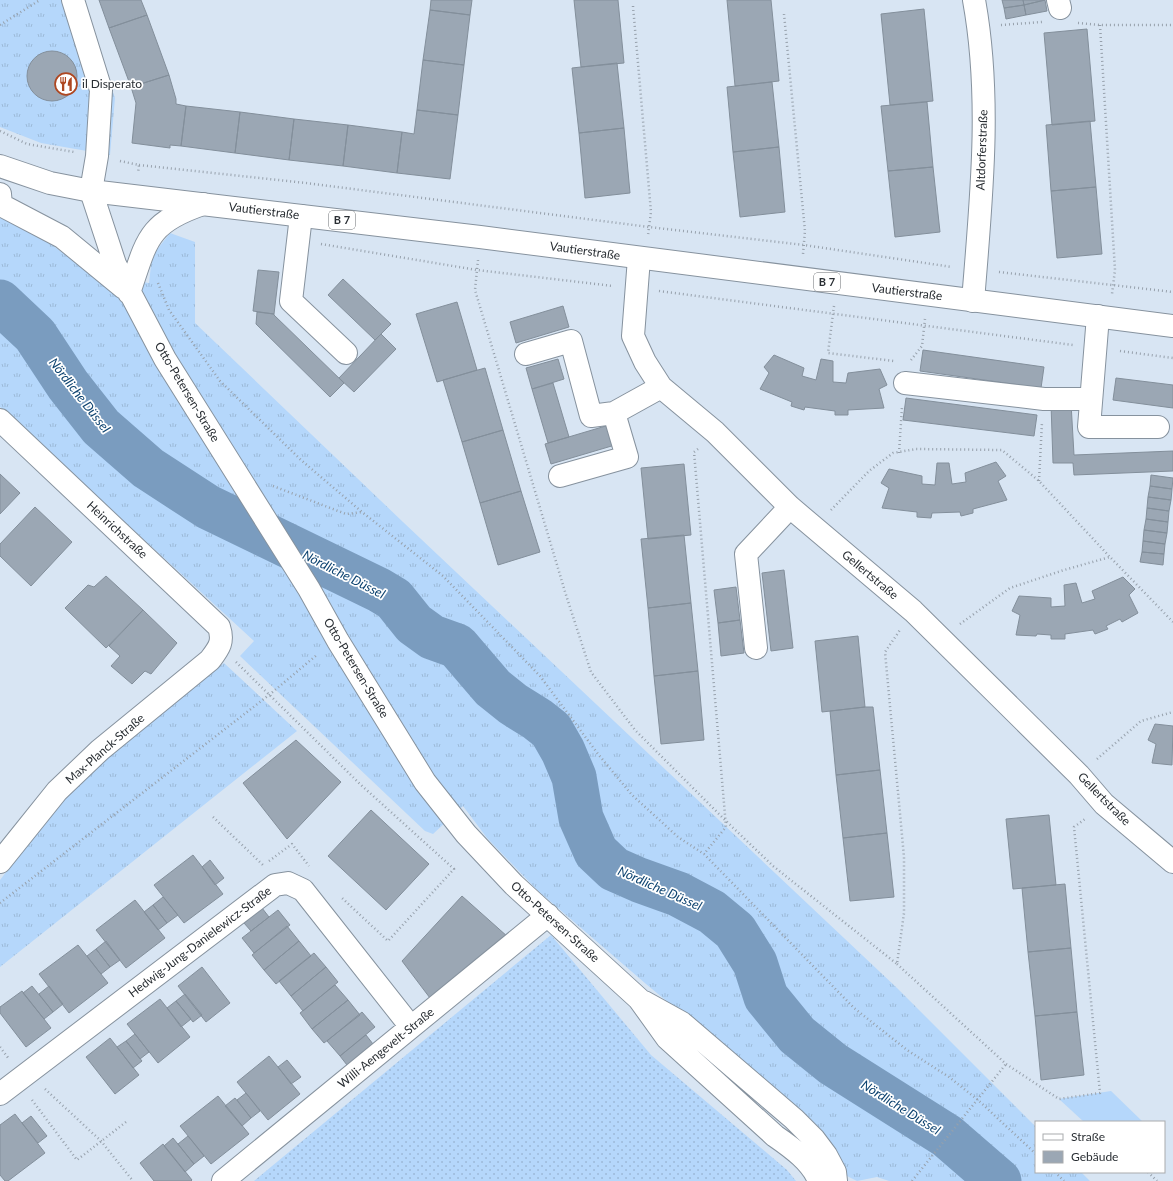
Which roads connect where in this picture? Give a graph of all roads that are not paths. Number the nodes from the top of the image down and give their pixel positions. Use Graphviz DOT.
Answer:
graph roads {
  1 [pos="73,0"];
  2 [pos="974,0"];
  3 [pos="0,166"];
  4 [pos="91,191"];
  5 [pos="0,194"];
  6 [pos="203,204"];
  7 [pos="301,216"];
  8 [pos="642,259"];
  9 [pos="129,292"];
  10 [pos="973,301"];
  11 [pos="1103,317"];
  12 [pos="1173,326"];
  13 [pos="346,353"];
  14 [pos="526,354"];
  15 [pos="905,383"];
  16 [pos="661,387"];
  17 [pos="1090,399"];
  18 [pos="614,413"];
  19 [pos="0,420"];
  20 [pos="1158,428"];
  21 [pos="560,476"];
  22 [pos="790,507"];
  23 [pos="221,646"];
  24 [pos="756,648"];
  25 [pos="0,862"];
  26 [pos="1173,862"];
  27 [pos="548,916"];
  28 [pos="639,999"];
  29 [pos="411,1027"];
  30 [pos="0,1094"];
  31 [pos="223,1181"];
  32 [pos="819,1181"];
  33 [pos="836,1181"];
  1 -- 4 [label="street"];
  2 -- 10 [label="street, Altdorferstraße"];
  3 -- 4 [label="street, Vautierstraße / B 7"];
  4 -- 6 [label="street, Vautierstraße / B 7"];
  4 -- 9 [label="street, Otto-Petersen-Straße"];
  5 -- 9 [label="street, Otto-Petersen-Straße"];
  6 -- 7 [label="street, Vautierstraße / B 7"];
  6 -- 9 [label="street"];
  7 -- 8 [label="street, Vautierstraße / B 7"];
  7 -- 13 [label="street"];
  8 -- 10 [label="street, Vautierstraße / B 7"];
  8 -- 16 [label="street, Gellertstraße"];
  9 -- 27 [label="street, Otto-Petersen-Straße"];
  10 -- 11 [label="street, Vautierstraße / B 7"];
  11 -- 12 [label="street, Vautierstraße / B 7"];
  11 -- 17 [label="street"];
  14 -- 18 [label="street"];
  15 -- 17 [label="street"];
  16 -- 18 [label="street"];
  16 -- 22 [label="street, Gellertstraße"];
  17 -- 20 [label="street"];
  18 -- 21 [label="street"];
  19 -- 23 [label="street, Heinrichstraße"];
  22 -- 24 [label="street"];
  22 -- 26 [label="street, Gellertstraße"];
  23 -- 25 [label="street, Max-Planck-Straße"];
  27 -- 28 [label="street, Otto-Petersen-Straße"];
  27 -- 29 [label="street, Willi-Aengevelt-Straße"];
  28 -- 32 [label="street, Otto-Petersen-Straße"];
  28 -- 33 [label="street, Otto-Petersen-Straße"];
  29 -- 30 [label="street, Hedwig-Jung-Danielewicz-Straße"];
  29 -- 31 [label="street, Willi-Aengevelt-Straße"];
}
